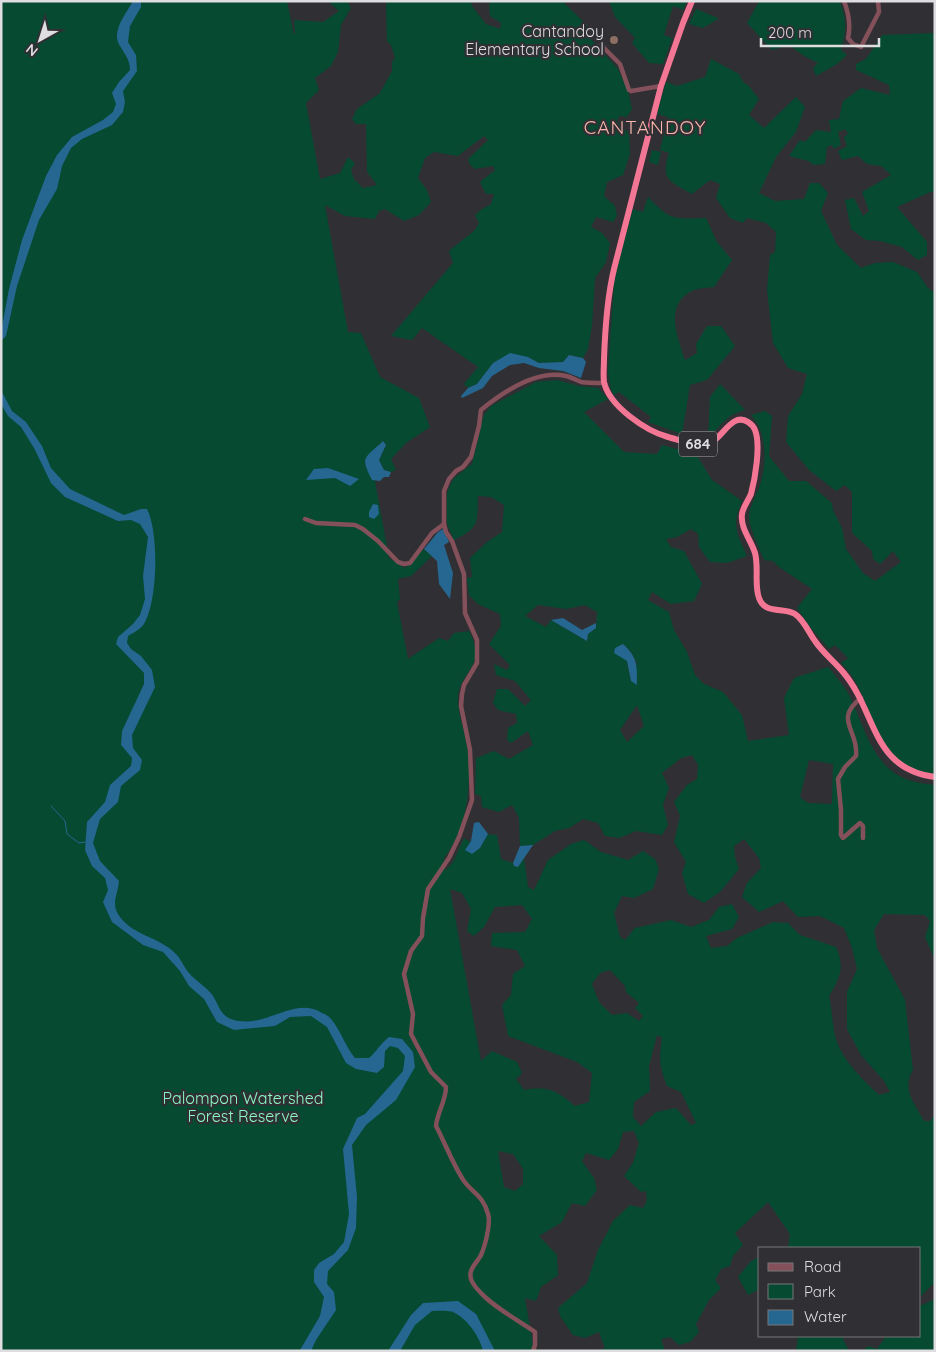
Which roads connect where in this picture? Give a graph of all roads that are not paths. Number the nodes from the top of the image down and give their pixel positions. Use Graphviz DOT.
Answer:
graph roads {
  1 [pos="692,1"];
  2 [pos="844,1"];
  3 [pos="878,1"];
  4 [pos="601,44"];
  5 [pos="661,86"];
  6 [pos="604,383"];
  7 [pos="305,519"];
  8 [pos="444,524"];
  9 [pos="861,698"];
  10 [pos="935,777"];
  11 [pos="863,838"];
  12 [pos="533,1351"];
  1 -- 5 [label="highway"];
  2 -- 3 [label="street"];
  4 -- 5 [label="street"];
  5 -- 6 [label="highway"];
  6 -- 8 [label="street"];
  6 -- 9 [label="highway, 684"];
  7 -- 8 [label="street"];
  8 -- 12 [label="street"];
  9 -- 10 [label="highway, 684"];
  9 -- 11 [label="street"];
}
